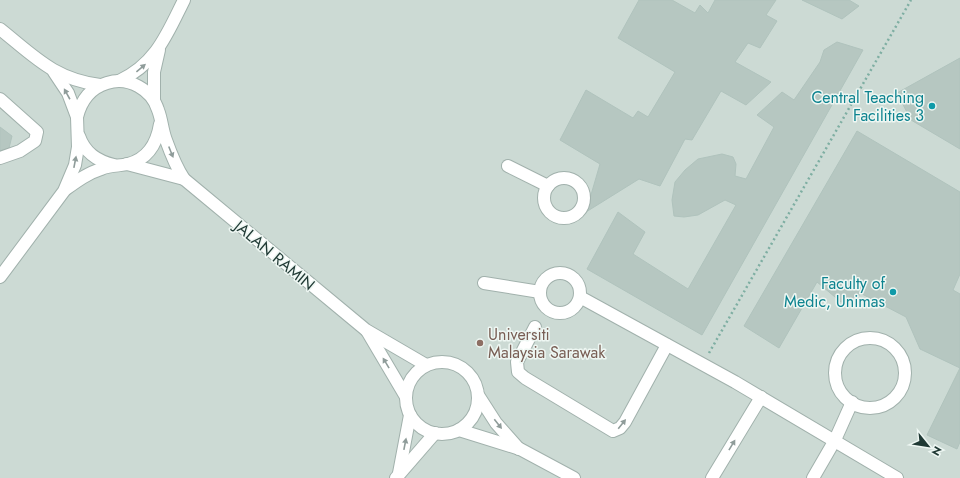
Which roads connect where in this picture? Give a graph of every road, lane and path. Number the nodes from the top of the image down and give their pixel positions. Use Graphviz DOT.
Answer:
graph roads {
  1 [pos="184,0"];
  2 [pos="911,0"];
  3 [pos="0,29"];
  4 [pos="159,50"];
  5 [pos="54,72"];
  6 [pos="119,81"];
  7 [pos="100,85"];
  8 [pos="0,99"];
  9 [pos="154,100"];
  10 [pos="77,117"];
  11 [pos="160,124"];
  12 [pos="77,131"];
  13 [pos="0,158"];
  14 [pos="127,164"];
  15 [pos="115,165"];
  16 [pos="508,166"];
  17 [pos="184,179"];
  18 [pos="548,186"];
  19 [pos="64,191"];
  20 [pos="0,277"];
  21 [pos="484,284"];
  22 [pos="540,292"];
  23 [pos="580,297"];
  24 [pos="535,327"];
  25 [pos="366,330"];
  26 [pos="667,344"];
  27 [pos="702,364"];
  28 [pos="426,365"];
  29 [pos="478,395"];
  30 [pos="406,397"];
  31 [pos="761,397"];
  32 [pos="852,402"];
  33 [pos="410,415"];
  34 [pos="459,430"];
  35 [pos="435,433"];
  36 [pos="835,440"];
  37 [pos="520,449"];
  38 [pos="398,476"];
  39 [pos="574,478"];
  40 [pos="712,478"];
  41 [pos="813,478"];
  42 [pos="897,478"];
  1 -- 4 [label="street"];
  2 -- 27 [label="path"];
  3 -- 5 [label="street"];
  6 -- 4 [label="street, one-way"];
  4 -- 9 [label="street"];
  5 -- 7 [label="street"];
  10 -- 5 [label="street, one-way"];
  6 -- 7 [label="street"];
  6 -- 9 [label="street"];
  7 -- 10 [label="street"];
  8 -- 13 [label="street"];
  9 -- 11 [label="street"];
  10 -- 12 [label="street"];
  11 -- 14 [label="street"];
  11 -- 17 [label="street, one-way"];
  12 -- 15 [label="street"];
  19 -- 12 [label="street, one-way"];
  14 -- 15 [label="street"];
  14 -- 17 [label="street"];
  15 -- 19 [label="street"];
  16 -- 18 [label="street"];
  17 -- 25 [label="street, JALAN RAMIN"];
  19 -- 20 [label="street"];
  21 -- 22 [label="street"];
  22 -- 23 [label="street"];
  22 -- 23 [label="street"];
  23 -- 26 [label="street"];
  24 -- 26 [label="street, one-way"];
  25 -- 28 [label="street, JALAN RAMIN"];
  30 -- 25 [label="street, JALAN RAMIN, one-way"];
  26 -- 27 [label="street"];
  27 -- 31 [label="street"];
  28 -- 29 [label="street"];
  28 -- 30 [label="street"];
  29 -- 34 [label="street"];
  29 -- 37 [label="street, one-way"];
  30 -- 33 [label="street"];
  31 -- 36 [label="street"];
  40 -- 31 [label="street, one-way"];
  32 -- 32 [label="street"];
  32 -- 36 [label="street"];
  33 -- 35 [label="street"];
  38 -- 33 [label="street, one-way"];
  34 -- 35 [label="street"];
  34 -- 37 [label="street"];
  35 -- 38 [label="street"];
  36 -- 41 [label="street"];
  36 -- 42 [label="street"];
  37 -- 39 [label="street"];
}
